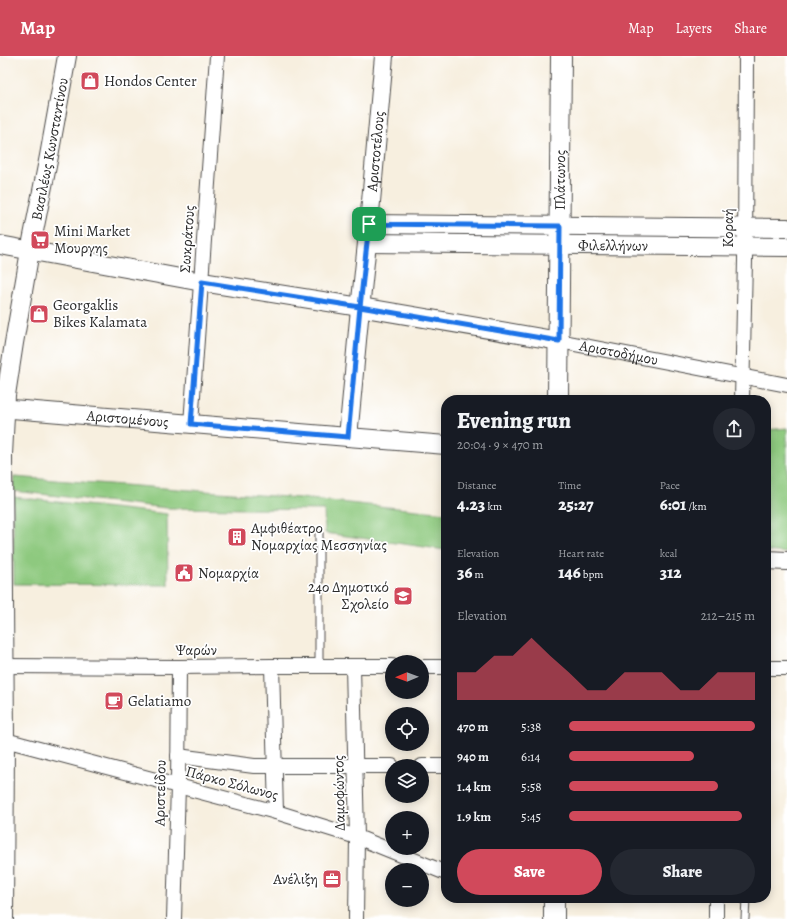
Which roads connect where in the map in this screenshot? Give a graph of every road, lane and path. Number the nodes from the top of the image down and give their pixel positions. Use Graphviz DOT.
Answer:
graph roads {
  1 [pos="67,56"];
  2 [pos="217,56"];
  3 [pos="384,56"];
  4 [pos="561,56"];
  5 [pos="746,56"];
  6 [pos="369,224"];
  7 [pos="746,227"];
  8 [pos="787,228"];
  9 [pos="560,236"];
  10 [pos="367,243"];
  11 [pos="0,245"];
  12 [pos="745,246"];
  13 [pos="787,247"];
  14 [pos="30,251"];
  15 [pos="202,282"];
  16 [pos="360,307"];
  17 [pos="559,341"];
  18 [pos="743,377"];
  19 [pos="787,385"];
  20 [pos="558,395"];
  21 [pos="742,395"];
  22 [pos="2,408"];
  23 [pos="191,424"];
  24 [pos="348,437"];
  25 [pos="441,444"];
  26 [pos="319,533"];
  27 [pos="771,560"];
  28 [pos="787,561"];
  29 [pos="3,666"];
  30 [pos="272,666"];
  31 [pos="319,666"];
  32 [pos="353,666"];
  33 [pos="385,666"];
  34 [pos="429,666"];
  35 [pos="179,667"];
  36 [pos="441,667"];
  37 [pos="771,668"];
  38 [pos="787,668"];
  39 [pos="5,740"];
  40 [pos="178,756"];
  41 [pos="275,766"];
  42 [pos="355,766"];
  43 [pos="385,766"];
  44 [pos="429,766"];
  45 [pos="441,766"];
  46 [pos="178,786"];
  47 [pos="276,812"];
  48 [pos="357,837"];
  49 [pos="441,871"];
  50 [pos="554,903"];
  51 [pos="716,903"];
  52 [pos="746,903"];
  53 [pos="4,919"];
  54 [pos="174,919"];
  55 [pos="356,919"];
  56 [pos="554,919"];
  57 [pos="716,919"];
  58 [pos="745,919"];
  1 -- 14 [label="street, Βασιλέως Κωνσταντίνου"];
  2 -- 15 [label="street, Σωκράτους"];
  3 -- 6 [label="street, Αριστοτέλους"];
  4 -- 9 [label="main road, Πλάτωνος"];
  5 -- 7 [label="street, Κοραή"];
  6 -- 9 [label="street, Φιλελλήνων"];
  6 -- 10 [label="street, Αριστοτέλους"];
  7 -- 8 [label="street, Φιλελλήνων"];
  7 -- 9 [label="street, Φιλελλήνων"];
  7 -- 12 [label="street, Κοραή"];
  9 -- 10 [label="street, Φιλελλήνων"];
  9 -- 12 [label="street, Φιλελλήνων"];
  9 -- 17 [label="main road, Πλάτωνος"];
  10 -- 16 [label="street, Αριστοτέλους"];
  11 -- 14 [label="street, Αριστοδήμου"];
  12 -- 13 [label="street, Φιλελλήνων"];
  12 -- 18 [label="street, Κοραή"];
  14 -- 15 [label="street, Αριστοδήμου"];
  14 -- 22 [label="street, Βασιλέως Κωνσταντίνου"];
  15 -- 16 [label="street, Αριστοδήμου"];
  15 -- 23 [label="street, Σωκράτους"];
  16 -- 17 [label="street, Αριστοδήμου"];
  16 -- 24 [label="street, Αριστοτέλους"];
  17 -- 18 [label="street, Αριστοδήμου"];
  17 -- 20 [label="main road, Πλάτωνος"];
  18 -- 19 [label="street, Αριστοδήμου"];
  18 -- 21 [label="street, Κοραή"];
  22 -- 23 [label="street, Αριστομένους"];
  22 -- 29 [label="street, Βασιλέως Κωνσταντίνου"];
  23 -- 24 [label="street, Αριστομένους"];
  24 -- 25 [label="street, Αριστομένους"];
  26 -- 31 [label="lane"];
  27 -- 28 [label="street"];
  29 -- 35 [label="street, Ψαρών"];
  29 -- 39 [label="street, Βασιλέως Κωνσταντίνου"];
  30 -- 31 [label="street, Ψαρών"];
  30 -- 35 [label="street, Ψαρών"];
  30 -- 41 [label="street"];
  31 -- 32 [label="street, Ψαρών"];
  32 -- 33 [label="street, Ψαρών"];
  32 -- 42 [label="street, Δαμοφώντος"];
  34 -- 36 [label="street"];
  35 -- 40 [label="street, Αριστείδου"];
  37 -- 38 [label="street"];
  39 -- 46 [label="street, Πάρκο Σόλωνος"];
  39 -- 53 [label="street, Βασιλέως Κωνσταντίνου"];
  40 -- 41 [label="street"];
  40 -- 46 [label="street, Αριστείδου"];
  41 -- 42 [label="street"];
  41 -- 47 [label="street"];
  42 -- 43 [label="street"];
  42 -- 48 [label="street, Δαμοφώντος"];
  44 -- 45 [label="street"];
  46 -- 47 [label="street, Πάρκο Σόλωνος"];
  46 -- 54 [label="street, Αριστείδου"];
  47 -- 48 [label="street, Πάρκο Σόλωνος"];
  48 -- 49 [label="street, Πάρκο Σόλωνος"];
  48 -- 55 [label="street, Δαμοφώντος"];
  50 -- 56 [label="main road"];
  51 -- 57 [label="street"];
  52 -- 58 [label="lane"];
}
